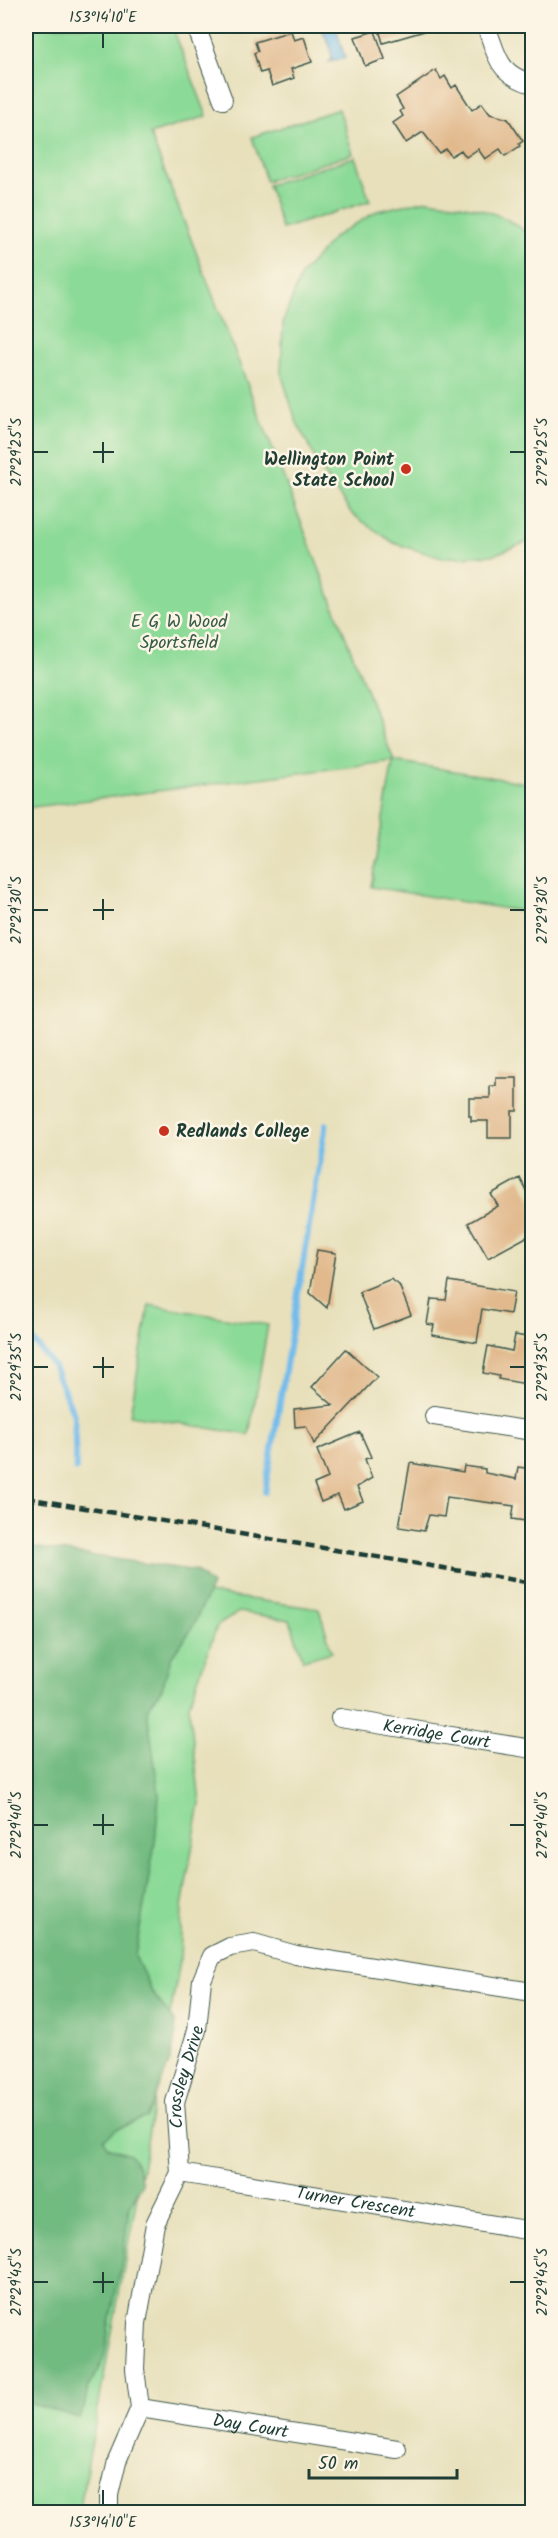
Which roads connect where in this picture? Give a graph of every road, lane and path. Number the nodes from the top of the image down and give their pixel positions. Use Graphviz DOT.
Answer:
graph roads {
  1 [pos="196,26"];
  2 [pos="486,26"];
  3 [pos="532,84"];
  4 [pos="223,100"];
  5 [pos="434,1416"];
  6 [pos="532,1431"];
  7 [pos="340,1718"];
  8 [pos="532,1749"];
  9 [pos="532,1992"];
  10 [pos="180,2173"];
  11 [pos="532,2231"];
  12 [pos="140,2408"];
  13 [pos="397,2449"];
  14 [pos="109,2512"];
  1 -- 4 [label="street"];
  2 -- 3 [label="street"];
  5 -- 6 [label="street"];
  7 -- 8 [label="street, Kerridge Court"];
  9 -- 10 [label="street, Crossley Drive"];
  10 -- 11 [label="street, Turner Crescent"];
  10 -- 12 [label="street, Crossley Drive"];
  12 -- 13 [label="street, Day Court"];
  12 -- 14 [label="street"];
}
